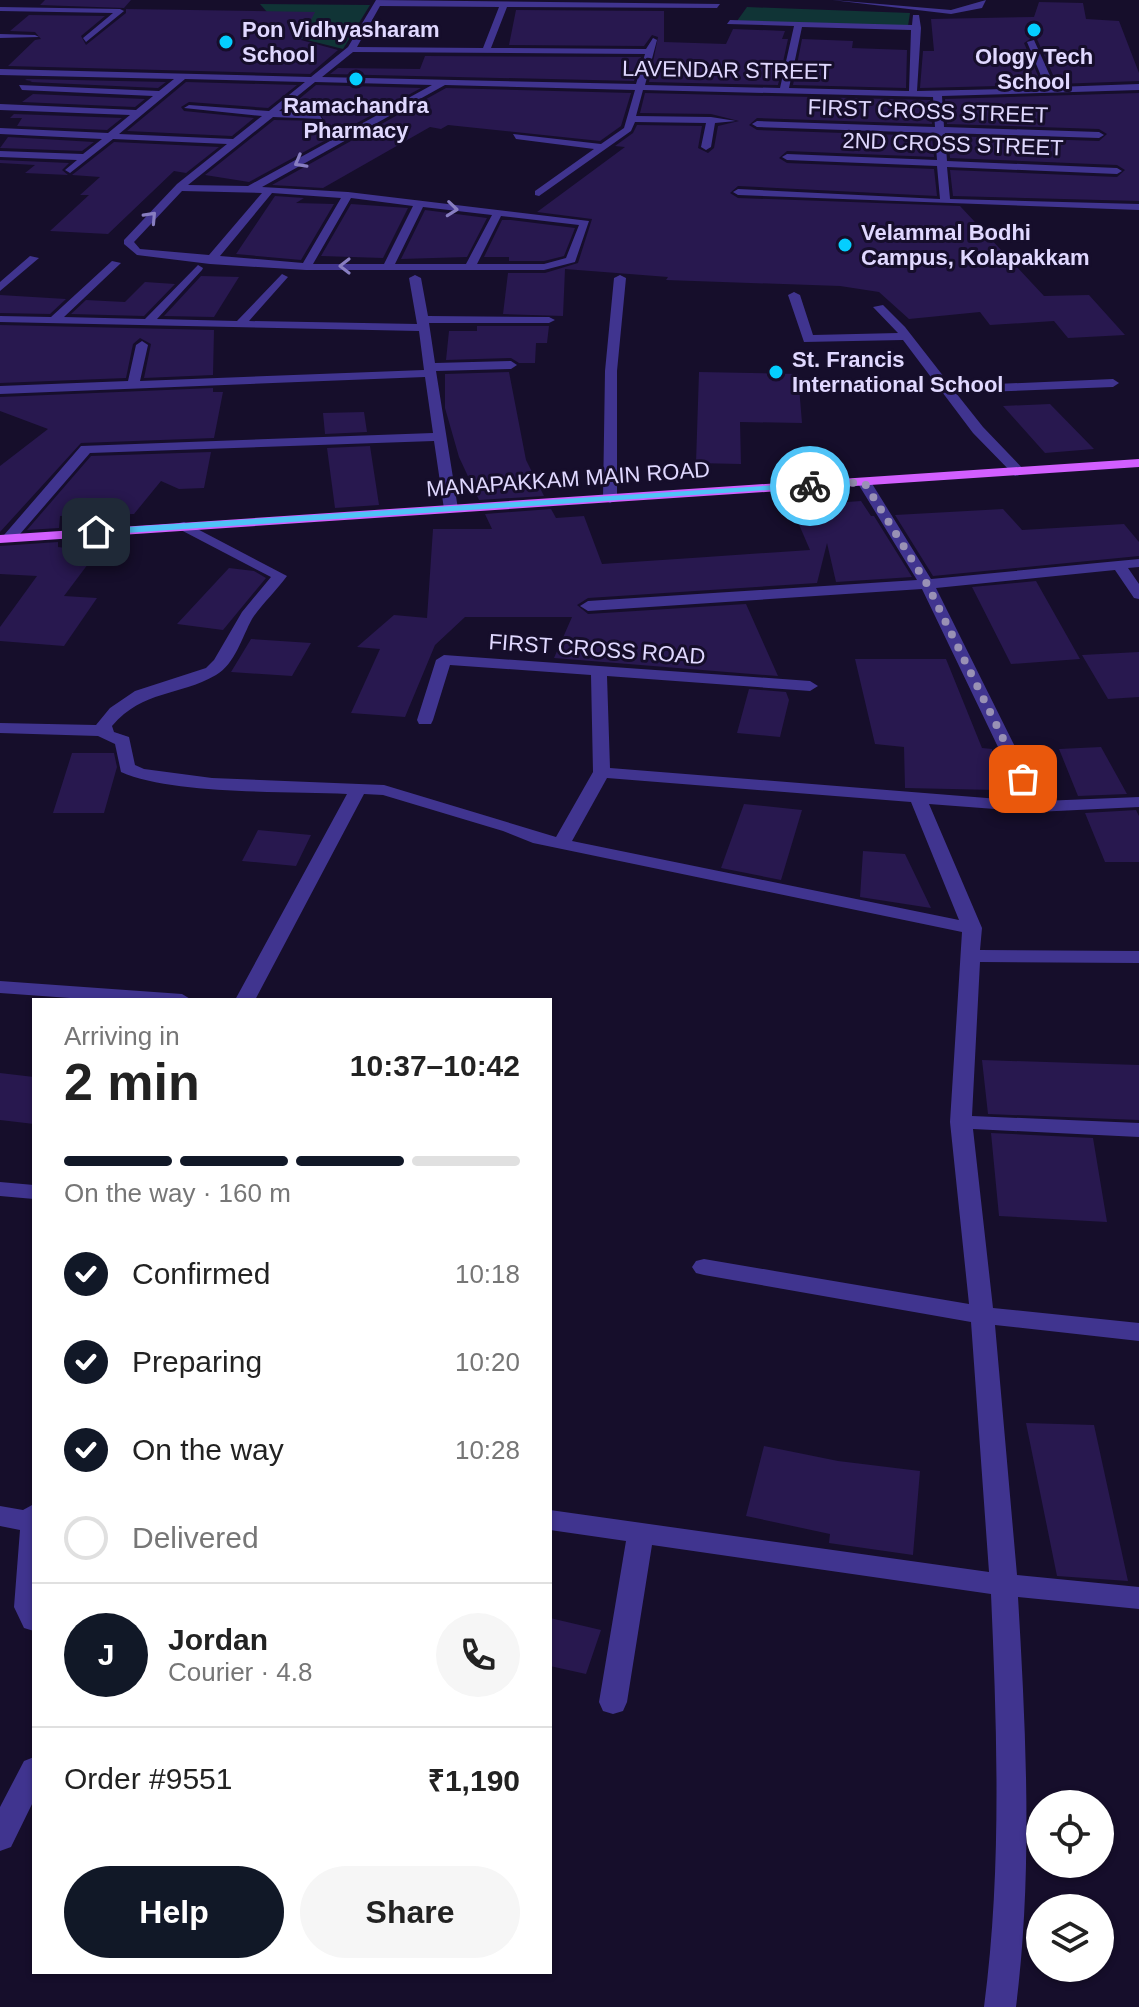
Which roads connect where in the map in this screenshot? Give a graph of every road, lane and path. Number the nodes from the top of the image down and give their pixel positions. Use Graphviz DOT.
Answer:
graph roads {
  1 [pos="707,0"];
  2 [pos="836,0"];
  3 [pos="982,0"];
  4 [pos="379,2"];
  5 [pos="504,5"];
  6 [pos="0,9"];
  7 [pos="915,11"];
  8 [pos="730,22"];
  9 [pos="799,24"];
  10 [pos="917,28"];
  11 [pos="0,36"];
  12 [pos="35,37"];
  13 [pos="86,40"];
  14 [pos="653,40"];
  15 [pos="1031,42"];
  16 [pos="351,49"];
  17 [pos="486,50"];
  18 [pos="649,52"];
  19 [pos="0,72"];
  20 [pos="183,76"];
  21 [pos="314,81"];
  22 [pos="442,83"];
  23 [pos="22,87"];
  24 [pos="639,87"];
  25 [pos="1139,87"];
  26 [pos="784,89"];
  27 [pos="1051,89"];
  28 [pos="913,92"];
  29 [pos="163,94"];
  30 [pos="937,94"];
  31 [pos="0,107"];
  32 [pos="189,108"];
  33 [pos="138,113"];
  34 [pos="272,114"];
  35 [pos="319,117"];
  36 [pos="632,119"];
  37 [pos="711,120"];
  38 [pos="731,121"];
  39 [pos="757,124"];
  40 [pos="939,130"];
  41 [pos="0,131"];
  42 [pos="1099,135"];
  43 [pos="112,136"];
  44 [pos="516,136"];
  45 [pos="235,142"];
  46 [pos="603,147"];
  47 [pos="706,147"];
  48 [pos="0,154"];
  49 [pos="86,157"];
  50 [pos="787,157"];
  51 [pos="943,163"];
  52 [pos="70,170"];
  53 [pos="1117,171"];
  54 [pos="180,187"];
  55 [pos="250,189"];
  56 [pos="270,190"];
  57 [pos="738,192"];
  58 [pos="539,193"];
  59 [pos="348,195"];
  60 [pos="945,202"];
  61 [pos="419,205"];
  62 [pos="1139,207"];
  63 [pos="498,213"];
  64 [pos="34,258"];
  65 [pos="210,261"];
  66 [pos="116,263"];
  67 [pos="388,266"];
  68 [pos="470,266"];
  69 [pos="306,267"];
  70 [pos="198,268"];
  71 [pos="282,277"];
  72 [pos="415,278"];
  73 [pos="620,278"];
  74 [pos="0,288"];
  75 [pos="794,295"];
  76 [pos="879,307"];
  77 [pos="0,319"];
  78 [pos="54,320"];
  79 [pos="549,320"];
  80 [pos="148,322"];
  81 [pos="240,324"];
  82 [pos="423,324"];
  83 [pos="906,336"];
  84 [pos="142,345"];
  85 [pos="511,365"];
  86 [pos="432,370"];
  87 [pos="1113,383"];
  88 [pos="133,385"];
  89 [pos="0,390"];
  90 [pos="946,390"];
  91 [pos="441,437"];
  92 [pos="1139,463"];
  93 [pos="1020,473"];
  94 [pos="864,482"];
  95 [pos="610,499"];
  96 [pos="451,509"];
  97 [pos="184,526"];
  98 [pos="4,538"];
  99 [pos="1139,563"];
  100 [pos="1118,564"];
  101 [pos="927,584"];
  102 [pos="1139,595"];
  103 [pos="588,606"];
  104 [pos="599,672"];
  105 [pos="810,686"];
  106 [pos="425,720"];
  107 [pos="0,728"];
  108 [pos="105,731"];
  109 [pos="602,772"];
  110 [pos="358,789"];
  111 [pos="918,798"];
  112 [pos="1139,802"];
  113 [pos="1036,807"];
  114 [pos="561,844"];
  115 [pos="972,928"];
  116 [pos="971,956"];
  117 [pos="1139,957"];
  118 [pos="0,987"];
  119 [pos="154,998"];
  120 [pos="246,998"];
  121 [pos="961,1122"];
  122 [pos="1139,1130"];
  123 [pos="0,1189"];
  124 [pos="32,1192"];
  125 [pos="704,1267"];
  126 [pos="982,1315"];
  127 [pos="1139,1332"];
  128 [pos="0,1516"];
  129 [pos="552,1520"];
  130 [pos="32,1522"];
  131 [pos="640,1534"];
  132 [pos="32,1539"];
  133 [pos="1004,1585"];
  134 [pos="1139,1598"];
  135 [pos="32,1616"];
  136 [pos="613,1702"];
  137 [pos="32,1774"];
  138 [pos="0,1837"];
  139 [pos="1000,2007"];
  1 -- 5 [label="street"];
  2 -- 7 [label="street"];
  3 -- 7 [label="street"];
  4 -- 5 [label="street"];
  4 -- 16 [label="street"];
  5 -- 17 [label="street"];
  6 -- 13 [label="street"];
  7 -- 10 [label="street"];
  8 -- 9 [label="street"];
  9 -- 10 [label="street"];
  9 -- 26 [label="street"];
  10 -- 28 [label="street"];
  11 -- 12 [label="street"];
  14 -- 18 [label="street"];
  15 -- 27 [label="street"];
  16 -- 17 [label="street"];
  16 -- 21 [label="street"];
  17 -- 18 [label="street"];
  18 -- 24 [label="street"];
  19 -- 20 [label="street, LAVENDAR STREET"];
  20 -- 21 [label="street, LAVENDAR STREET"];
  20 -- 29 [label="street"];
  21 -- 22 [label="street, LAVENDAR STREET"];
  21 -- 34 [label="street"];
  22 -- 24 [label="street, LAVENDAR STREET"];
  22 -- 55 [label="street, one-way"];
  23 -- 29 [label="street"];
  24 -- 26 [label="street, LAVENDAR STREET"];
  24 -- 36 [label="street"];
  25 -- 27 [label="street, LAVENDAR STREET"];
  26 -- 28 [label="street, LAVENDAR STREET"];
  27 -- 30 [label="street, LAVENDAR STREET"];
  28 -- 30 [label="street, LAVENDAR STREET"];
  29 -- 33 [label="street"];
  30 -- 40 [label="street"];
  31 -- 33 [label="street"];
  32 -- 34 [label="street"];
  33 -- 43 [label="street"];
  34 -- 35 [label="street"];
  34 -- 45 [label="street"];
  36 -- 37 [label="street"];
  36 -- 46 [label="street"];
  37 -- 38 [label="street"];
  37 -- 47 [label="street"];
  39 -- 40 [label="street, FIRST CROSS STREET"];
  40 -- 42 [label="street, FIRST CROSS STREET"];
  40 -- 51 [label="street"];
  41 -- 43 [label="street"];
  43 -- 45 [label="street"];
  43 -- 49 [label="street"];
  44 -- 46 [label="street"];
  45 -- 54 [label="street"];
  46 -- 58 [label="street"];
  48 -- 49 [label="street"];
  49 -- 52 [label="street"];
  50 -- 51 [label="street, 2ND CROSS STREET"];
  51 -- 53 [label="street, 2ND CROSS STREET"];
  51 -- 60 [label="street"];
  54 -- 55 [label="street"];
  65 -- 54 [label="street, one-way"];
  55 -- 56 [label="street"];
  56 -- 59 [label="street"];
  56 -- 65 [label="street"];
  57 -- 60 [label="street"];
  59 -- 61 [label="street"];
  59 -- 69 [label="street"];
  60 -- 62 [label="street"];
  61 -- 63 [label="street, one-way"];
  61 -- 67 [label="street"];
  63 -- 68 [label="street"];
  63 -- 68 [label="street"];
  64 -- 74 [label="street"];
  65 -- 69 [label="street"];
  66 -- 78 [label="street"];
  67 -- 68 [label="street"];
  67 -- 69 [label="street, one-way"];
  70 -- 80 [label="street"];
  71 -- 81 [label="street"];
  72 -- 82 [label="street"];
  73 -- 95 [label="street"];
  75 -- 83 [label="street"];
  76 -- 83 [label="street"];
  77 -- 78 [label="street"];
  78 -- 80 [label="street"];
  79 -- 82 [label="street"];
  80 -- 81 [label="street"];
  81 -- 82 [label="street"];
  82 -- 86 [label="street"];
  83 -- 90 [label="street"];
  84 -- 88 [label="street"];
  85 -- 86 [label="street"];
  86 -- 88 [label="street"];
  86 -- 91 [label="street"];
  87 -- 90 [label="street"];
  88 -- 89 [label="street"];
  90 -- 93 [label="street"];
  91 -- 96 [label="street"];
  91 -- 98 [label="street"];
  92 -- 93 [label="main road, MANAPAKKAM MAIN ROAD"];
  93 -- 94 [label="main road, MANAPAKKAM MAIN ROAD"];
  94 -- 95 [label="main road, MANAPAKKAM MAIN ROAD"];
  94 -- 101 [label="street"];
  95 -- 96 [label="main road, MANAPAKKAM MAIN ROAD"];
  96 -- 97 [label="main road, MANAPAKKAM MAIN ROAD"];
  97 -- 98 [label="main road, MANAPAKKAM MAIN ROAD"];
  97 -- 108 [label="street"];
  99 -- 100 [label="street"];
  100 -- 101 [label="street"];
  100 -- 102 [label="street"];
  101 -- 103 [label="street"];
  101 -- 113 [label="street"];
  104 -- 105 [label="street, FIRST CROSS ROAD"];
  104 -- 106 [label="street, FIRST CROSS ROAD"];
  104 -- 109 [label="street"];
  107 -- 108 [label="street"];
  108 -- 110 [label="street"];
  109 -- 111 [label="street"];
  109 -- 114 [label="street"];
  110 -- 114 [label="street"];
  110 -- 120 [label="street"];
  111 -- 113 [label="street"];
  111 -- 115 [label="street"];
  112 -- 113 [label="street"];
  114 -- 115 [label="street"];
  115 -- 116 [label="street"];
  116 -- 117 [label="street"];
  116 -- 121 [label="street"];
  118 -- 119 [label="street"];
  121 -- 122 [label="street"];
  121 -- 126 [label="street"];
  123 -- 124 [label="street"];
  125 -- 126 [label="street"];
  126 -- 127 [label="street"];
  126 -- 133 [label="street"];
  128 -- 130 [label="street"];
  129 -- 131 [label="street"];
  131 -- 133 [label="street"];
  131 -- 136 [label="street"];
  132 -- 135 [label="street"];
  133 -- 134 [label="street"];
  133 -- 139 [label="street"];
  137 -- 138 [label="street"];
}
